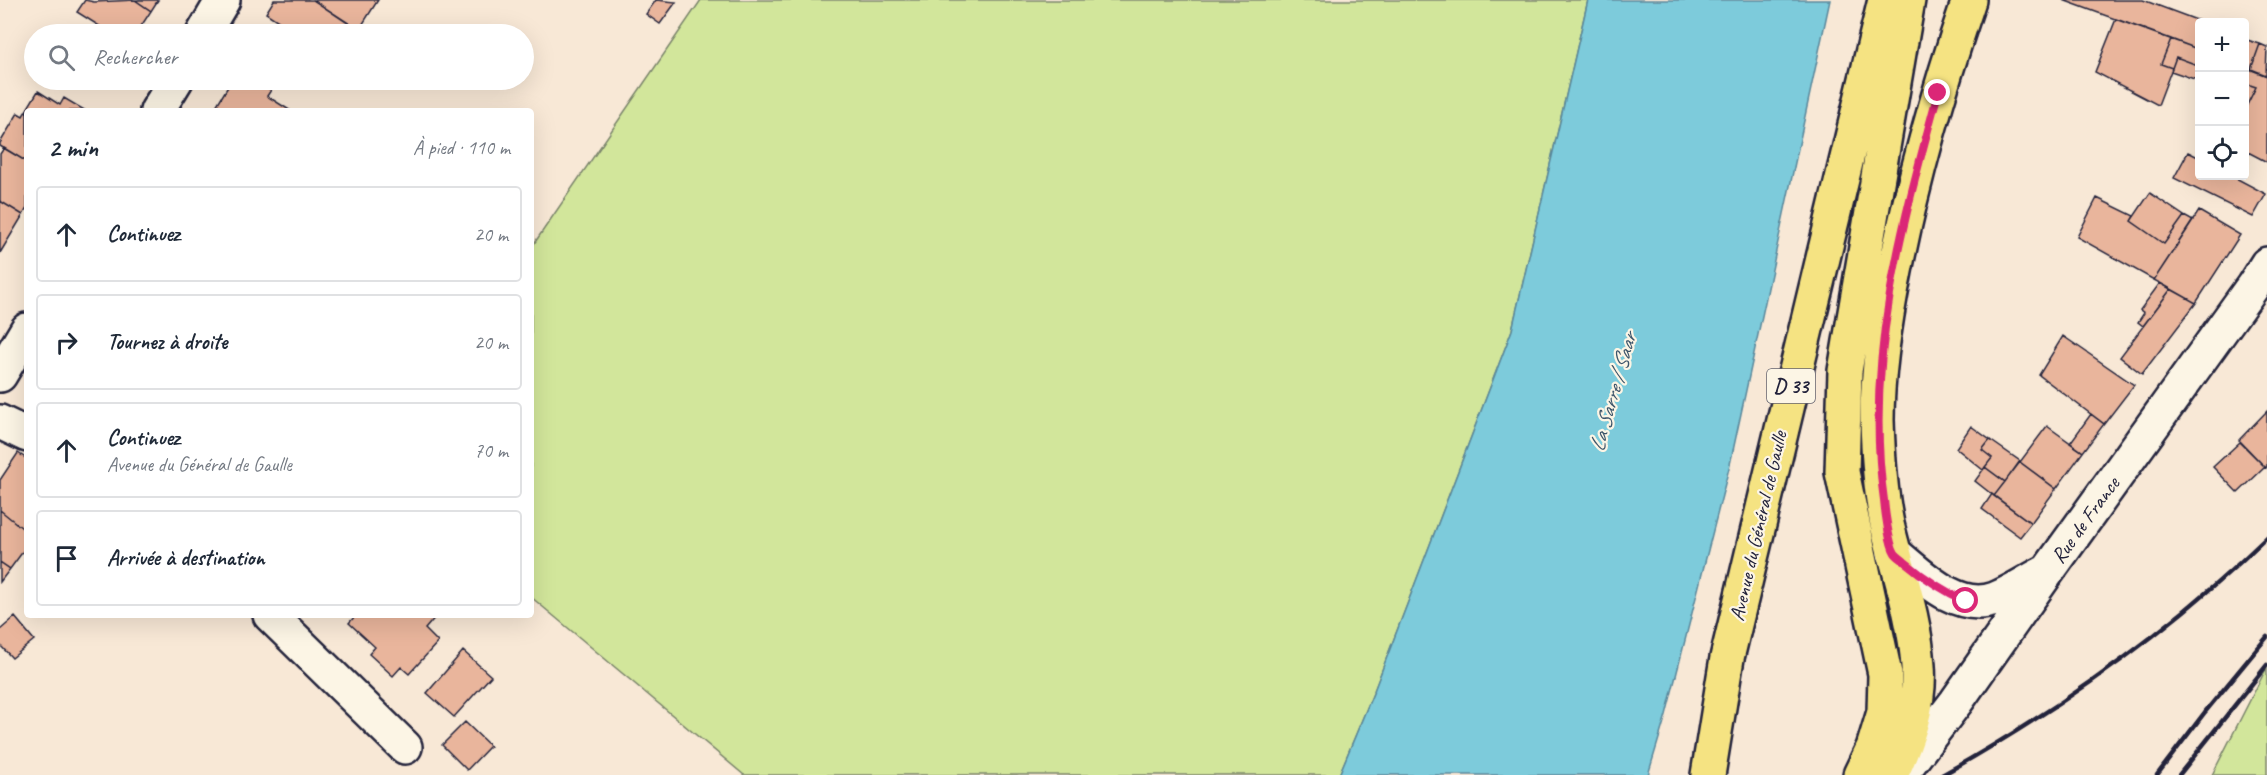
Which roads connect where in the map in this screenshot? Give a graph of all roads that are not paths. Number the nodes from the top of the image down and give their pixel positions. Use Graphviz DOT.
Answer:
graph roads {
  1 [pos="223,0"];
  2 [pos="1885,0"];
  3 [pos="1908,0"];
  4 [pos="1969,0"];
  5 [pos="209,24"];
  6 [pos="170,90"];
  7 [pos="159,108"];
  8 [pos="2267,264"];
  9 [pos="24,335"];
  10 [pos="0,375"];
  11 [pos="0,422"];
  12 [pos="24,434"];
  13 [pos="1894,553"];
  14 [pos="2048,571"];
  15 [pos="273,618"];
  16 [pos="405,747"];
  17 [pos="1708,775"];
  18 [pos="1860,775"];
  19 [pos="1891,775"];
  20 [pos="1900,775"];
  1 -- 5 [label="street"];
  2 -- 17 [label="main road, Avenue du Général de Gaulle / D 33"];
  3 -- 18 [label="main road"];
  4 -- 13 [label="main road"];
  6 -- 7 [label="street"];
  8 -- 14 [label="street, Rue de France"];
  9 -- 10 [label="street"];
  11 -- 12 [label="street"];
  13 -- 14 [label="street"];
  13 -- 19 [label="main road"];
  14 -- 20 [label="street, Rue de France"];
  15 -- 16 [label="street"];
}
